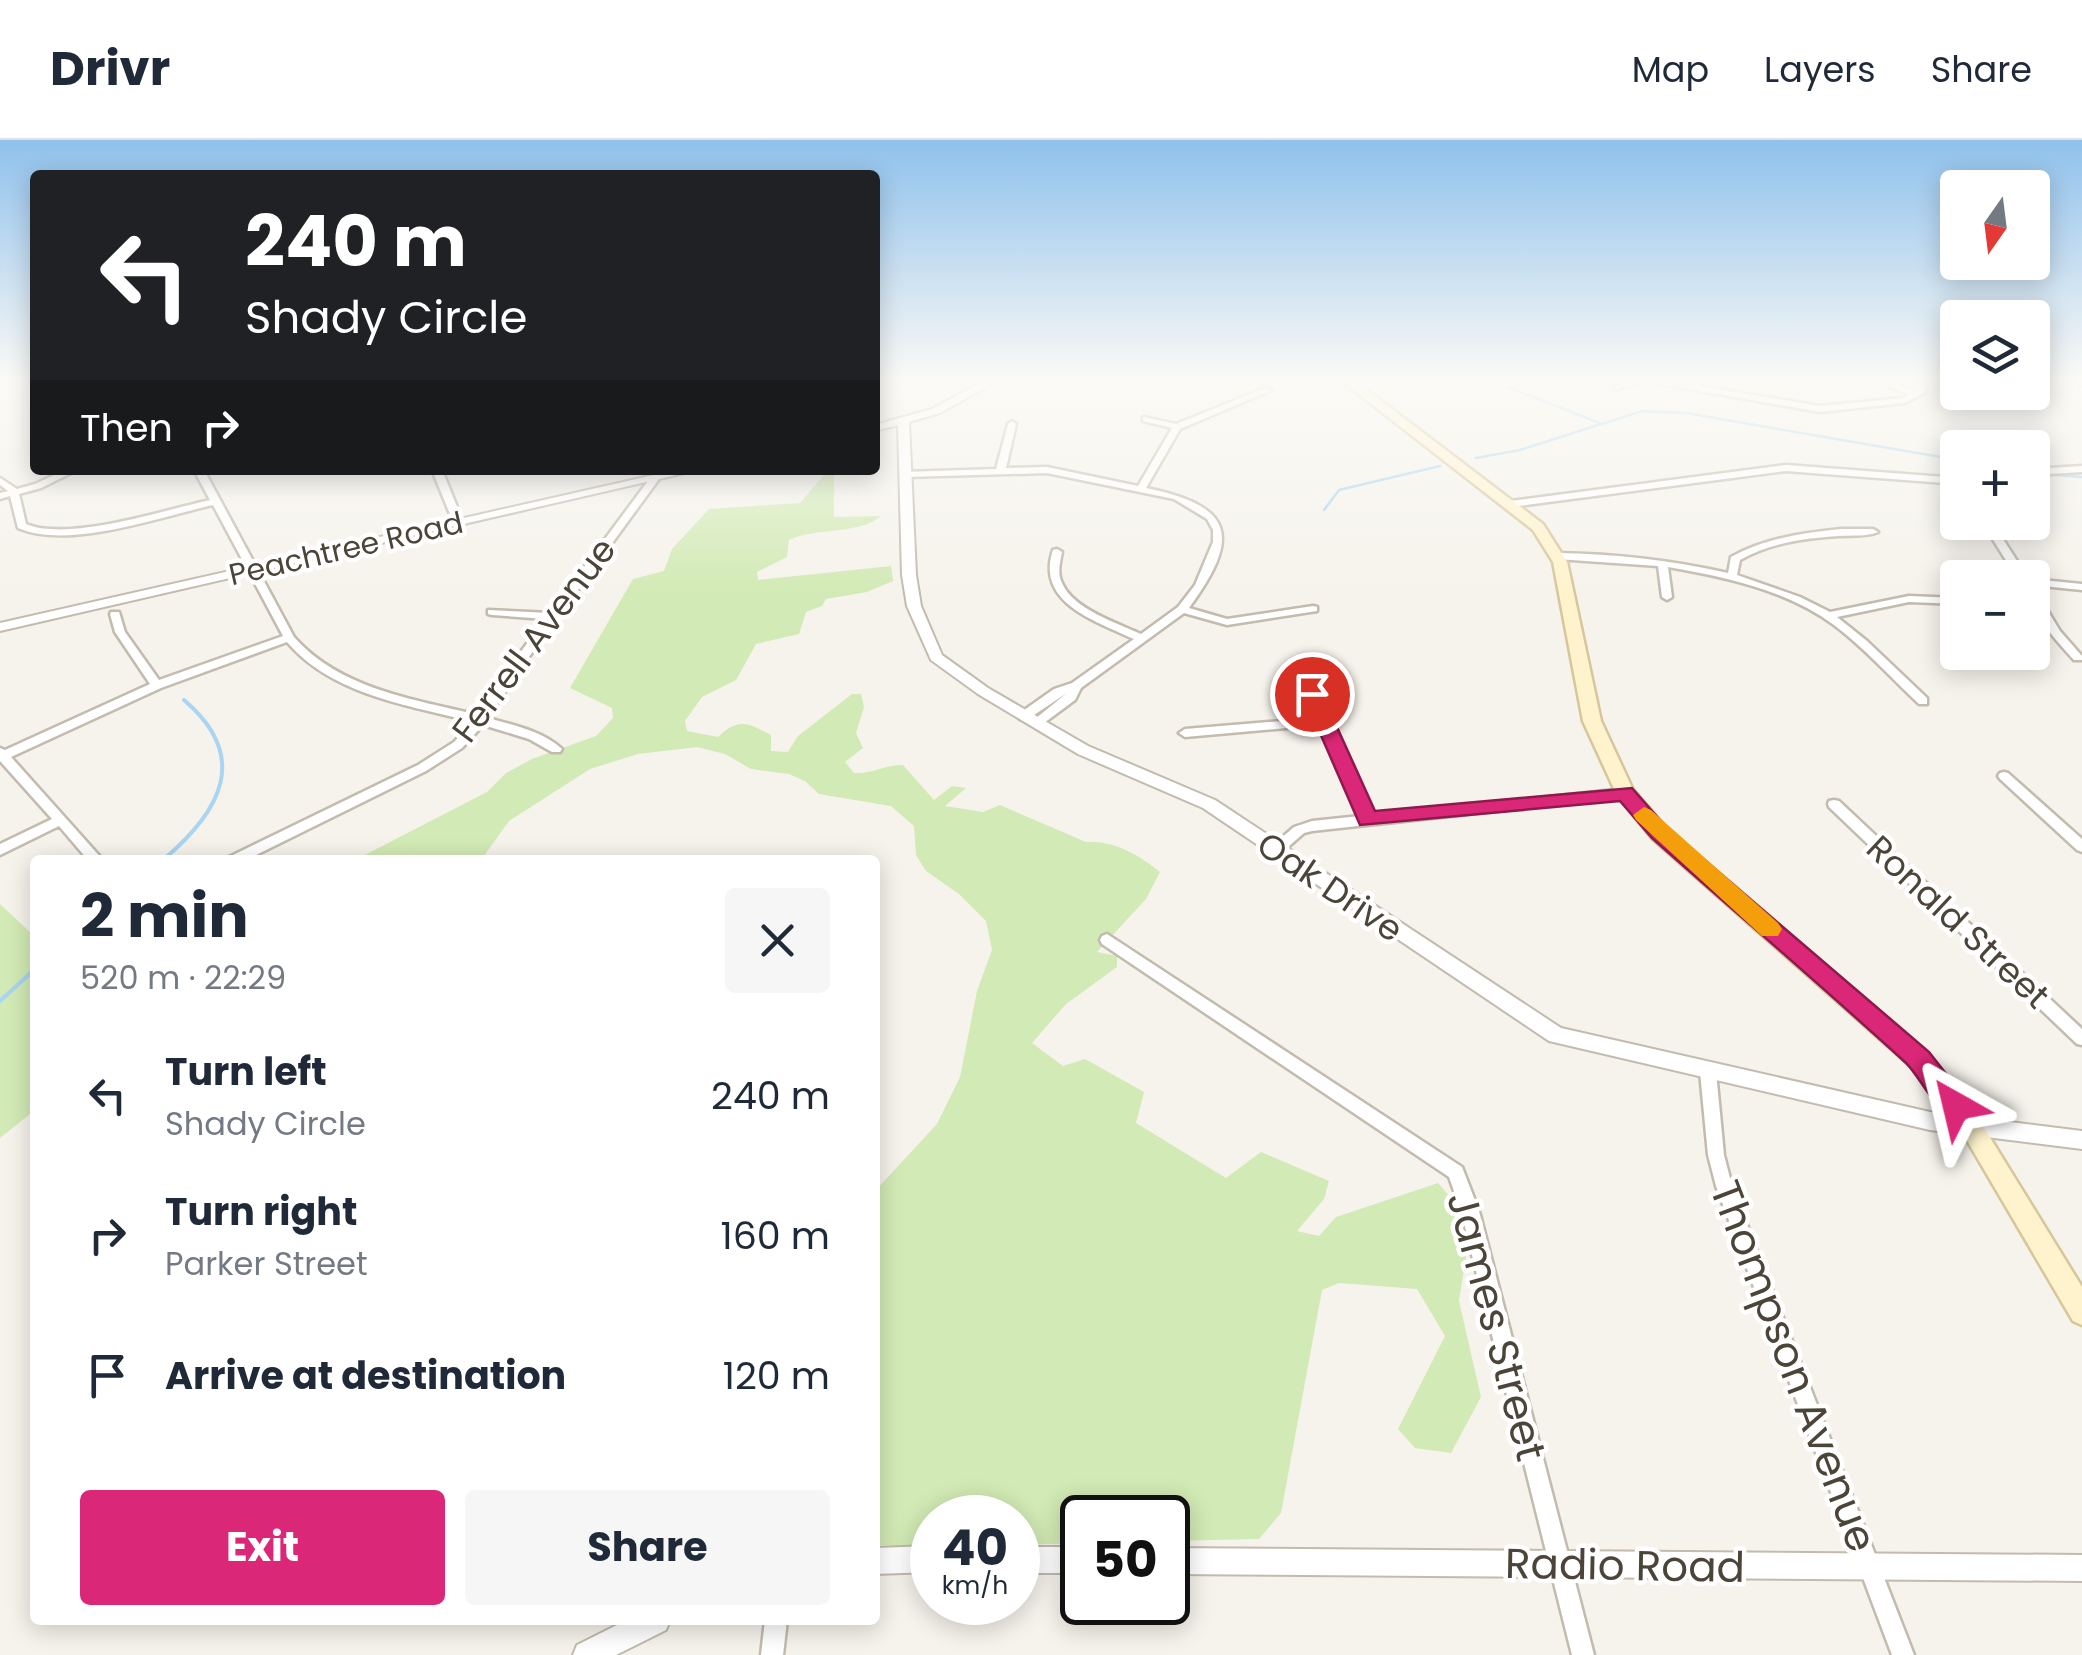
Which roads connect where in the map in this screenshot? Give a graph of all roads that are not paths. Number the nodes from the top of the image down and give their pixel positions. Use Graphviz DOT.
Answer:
graph roads {
  1 [pos="904,452"];
  2 [pos="1005,452"];
  3 [pos="1162,452"];
  4 [pos="1441,452"];
  5 [pos="1001,469"];
  6 [pos="2082,470"];
  7 [pos="2050,471"];
  8 [pos="906,474"];
  9 [pos="59,475"];
  10 [pos="201,475"];
  11 [pos="440,475"];
  12 [pos="671,475"];
  13 [pos="654,479"];
  14 [pos="0,481"];
  15 [pos="1940,481"];
  16 [pos="1140,489"];
  17 [pos="15,492"];
  18 [pos="0,496"];
  19 [pos="214,502"];
  20 [pos="1510,504"];
  21 [pos="459,524"];
  22 [pos="1873,532"];
  23 [pos="1056,552"];
  24 [pos="1557,556"];
  25 [pos="1663,566"];
  26 [pos="253,570"];
  27 [pos="1732,576"];
  28 [pos="2050,584"];
  29 [pos="2082,587"];
  30 [pos="1667,597"];
  31 [pos="1940,600"];
  32 [pos="1182,609"];
  33 [pos="1314,609"];
  34 [pos="492,612"];
  35 [pos="115,614"];
  36 [pos="553,616"];
  37 [pos="1828,616"];
  38 [pos="2050,625"];
  39 [pos="0,627"];
  40 [pos="289,638"];
  41 [pos="1142,638"];
  42 [pos="2078,658"];
  43 [pos="1300,666"];
  44 [pos="157,685"];
  45 [pos="1922,701"];
  46 [pos="1030,719"];
  47 [pos="481,720"];
  48 [pos="1325,721"];
  49 [pos="1185,733"];
  50 [pos="556,750"];
  51 [pos="1,755"];
  52 [pos="2004,776"];
  53 [pos="1625,793"];
  54 [pos="1834,804"];
  55 [pos="60,820"];
  56 [pos="1368,820"];
  57 [pos="2082,847"];
  58 [pos="0,850"];
  59 [pos="1276,850"];
  60 [pos="92,855"];
  61 [pos="244,855"];
  62 [pos="1106,940"];
  63 [pos="2082,1039"];
  64 [pos="1708,1072"];
  65 [pos="1973,1130"];
  66 [pos="2082,1140"];
  67 [pos="2082,1312"];
  68 [pos="910,1560"];
  69 [pos="880,1561"];
  70 [pos="1190,1561"];
  71 [pos="1560,1564"];
  72 [pos="1870,1568"];
  73 [pos="2082,1568"];
  74 [pos="646,1625"];
  75 [pos="775,1625"];
  76 [pos="587,1655"];
  77 [pos="772,1655"];
  78 [pos="1583,1655"];
  79 [pos="1903,1655"];
  1 -- 8 [label="street, Oak Drive"];
  2 -- 5 [label="street"];
  3 -- 16 [label="street"];
  4 -- 20 [label="main road"];
  5 -- 8 [label="street"];
  5 -- 16 [label="street"];
  6 -- 7 [label="street"];
  8 -- 46 [label="street, Oak Drive"];
  9 -- 17 [label="street"];
  10 -- 19 [label="street"];
  11 -- 21 [label="street"];
  12 -- 13 [label="street, Peachtree Road"];
  13 -- 21 [label="street, Peachtree Road"];
  13 -- 36 [label="street, Ferrell Avenue"];
  14 -- 17 [label="street"];
  15 -- 20 [label="street"];
  16 -- 32 [label="street"];
  17 -- 18 [label="street"];
  17 -- 19 [label="street"];
  19 -- 26 [label="street"];
  20 -- 24 [label="main road"];
  21 -- 26 [label="street, Peachtree Road"];
  22 -- 27 [label="street"];
  23 -- 41 [label="street"];
  24 -- 25 [label="street"];
  24 -- 53 [label="main road"];
  25 -- 27 [label="street"];
  25 -- 30 [label="street"];
  26 -- 39 [label="street, Peachtree Road"];
  26 -- 40 [label="street"];
  27 -- 37 [label="street"];
  28 -- 29 [label="street"];
  31 -- 37 [label="street"];
  32 -- 33 [label="street"];
  32 -- 41 [label="street"];
  34 -- 36 [label="street"];
  35 -- 44 [label="street"];
  36 -- 47 [label="street, Ferrell Avenue"];
  37 -- 45 [label="street"];
  38 -- 42 [label="street"];
  40 -- 44 [label="street"];
  40 -- 47 [label="street"];
  41 -- 46 [label="street"];
  43 -- 48 [label="street"];
  44 -- 51 [label="street"];
  46 -- 59 [label="street, Oak Drive"];
  47 -- 50 [label="street"];
  47 -- 61 [label="street, Ferrell Avenue"];
  48 -- 49 [label="street"];
  48 -- 56 [label="street"];
  51 -- 55 [label="street"];
  52 -- 57 [label="street"];
  53 -- 56 [label="street"];
  53 -- 65 [label="main road"];
  54 -- 63 [label="street, Ronald Street"];
  55 -- 58 [label="street"];
  55 -- 60 [label="street"];
  56 -- 59 [label="street"];
  59 -- 64 [label="street, Oak Drive"];
  62 -- 71 [label="street, James Street"];
  64 -- 65 [label="street, Oak Drive"];
  64 -- 72 [label="street, Thompson Avenue"];
  65 -- 66 [label="street, Oak Drive"];
  65 -- 67 [label="main road"];
  68 -- 69 [label="street"];
  70 -- 71 [label="street, Radio Road"];
  71 -- 72 [label="street, Radio Road"];
  71 -- 78 [label="street, James Street"];
  72 -- 73 [label="street, Radio Road"];
  72 -- 79 [label="street, Thompson Avenue"];
  74 -- 76 [label="street"];
  75 -- 77 [label="street"];
}
